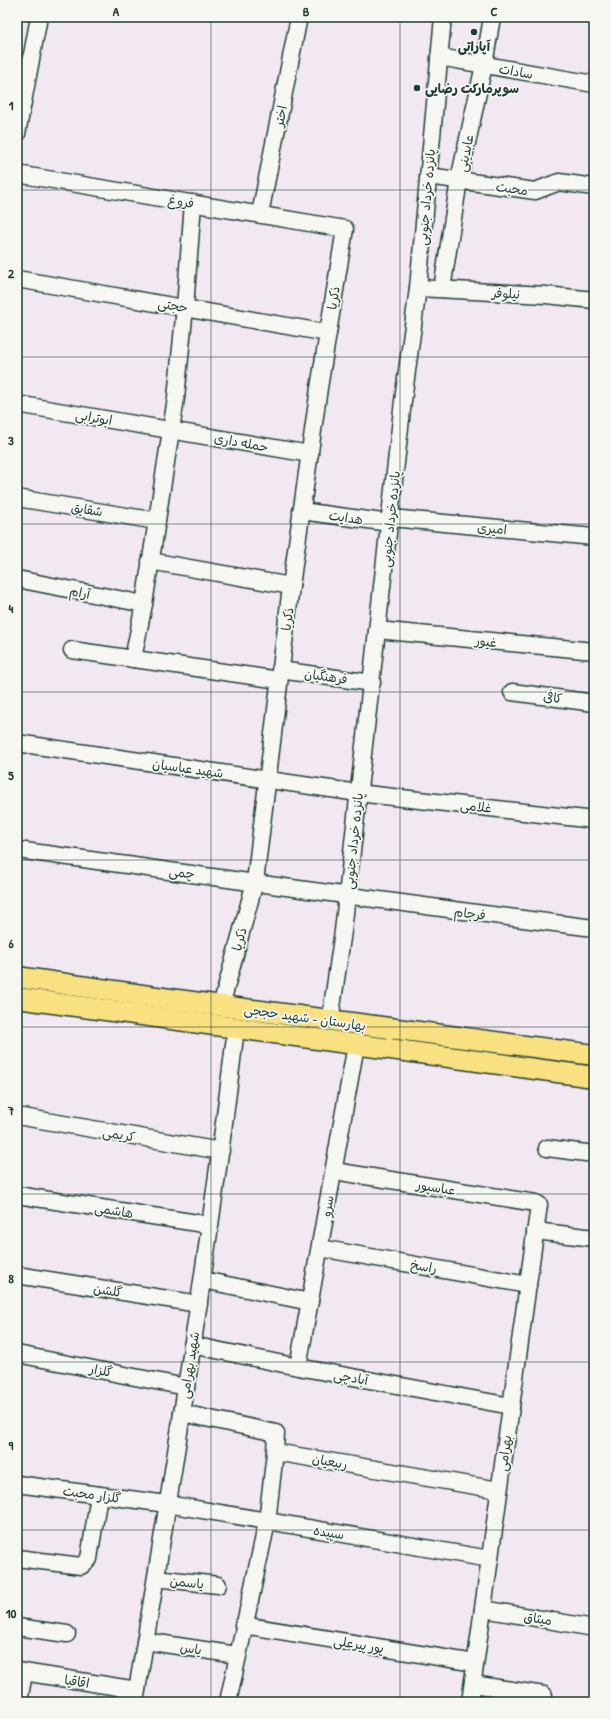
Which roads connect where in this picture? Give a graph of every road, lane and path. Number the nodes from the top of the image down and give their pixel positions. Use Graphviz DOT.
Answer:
graph roads {
  1 [pos="39,17"];
  2 [pos="299,17"];
  3 [pos="492,17"];
  4 [pos="439,18"];
  5 [pos="439,57"];
  6 [pos="484,65"];
  7 [pos="23,72"];
  8 [pos="594,84"];
  9 [pos="17,134"];
  10 [pos="17,174"];
  11 [pos="428,176"];
  12 [pos="459,180"];
  13 [pos="594,187"];
  14 [pos="193,204"];
  15 [pos="260,214"];
  16 [pos="345,229"];
  17 [pos="17,279"];
  18 [pos="418,288"];
  19 [pos="442,289"];
  20 [pos="594,300"];
  21 [pos="185,307"];
  22 [pos="328,333"];
  23 [pos="17,404"];
  24 [pos="172,430"];
  25 [pos="310,454"];
  26 [pos="17,498"];
  27 [pos="301,511"];
  28 [pos="157,521"];
  29 [pos="391,521"];
  30 [pos="594,538"];
  31 [pos="150,561"];
  32 [pos="17,579"];
  33 [pos="291,586"];
  34 [pos="144,604"];
  35 [pos="377,630"];
  36 [pos="72,650"];
  37 [pos="594,651"];
  38 [pos="134,659"];
  39 [pos="279,675"];
  40 [pos="372,683"];
  41 [pos="512,692"];
  42 [pos="594,703"];
  43 [pos="17,743"];
  44 [pos="266,780"];
  45 [pos="358,793"];
  46 [pos="594,820"];
  47 [pos="17,850"];
  48 [pos="255,882"];
  49 [pos="347,894"];
  50 [pos="594,928"];
  51 [pos="17,977"];
  52 [pos="17,998"];
  53 [pos="221,1006"];
  54 [pos="330,1021"];
  55 [pos="236,1028"];
  56 [pos="327,1041"];
  57 [pos="356,1045"];
  58 [pos="594,1055"];
  59 [pos="594,1077"];
  60 [pos="17,1116"];
  61 [pos="547,1148"];
  62 [pos="221,1152"];
  63 [pos="594,1154"];
  64 [pos="334,1171"];
  65 [pos="17,1195"];
  66 [pos="539,1205"];
  67 [pos="210,1225"];
  68 [pos="535,1230"];
  69 [pos="594,1238"];
  70 [pos="320,1248"];
  71 [pos="17,1275"];
  72 [pos="203,1280"];
  73 [pos="528,1285"];
  74 [pos="310,1302"];
  75 [pos="199,1304"];
  76 [pos="192,1345"];
  77 [pos="17,1354"];
  78 [pos="298,1367"];
  79 [pos="186,1387"];
  80 [pos="511,1406"];
  81 [pos="182,1413"];
  82 [pos="275,1452"];
  83 [pos="17,1484"];
  84 [pos="499,1490"];
  85 [pos="100,1495"];
  86 [pos="167,1504"];
  87 [pos="267,1522"];
  88 [pos="17,1558"];
  89 [pos="490,1558"];
  90 [pos="156,1578"];
  91 [pos="218,1585"];
  92 [pos="483,1609"];
  93 [pos="243,1625"];
  94 [pos="17,1627"];
  95 [pos="594,1628"];
  96 [pos="67,1634"];
  97 [pos="145,1641"];
  98 [pos="237,1655"];
  99 [pos="475,1663"];
  100 [pos="21,1672"];
  101 [pos="473,1684"];
  102 [pos="544,1695"];
  103 [pos="136,1696"];
  104 [pos="19,1702"];
  105 [pos="228,1702"];
  106 [pos="470,1702"];
  1 -- 7 [label="street"];
  2 -- 15 [label="street, اختر"];
  3 -- 6 [label="street, عابدینی"];
  4 -- 5 [label="street, پانزده خرداد جنوبی"];
  5 -- 6 [label="street, سادات"];
  5 -- 11 [label="street, پانزده خرداد جنوبی"];
  6 -- 8 [label="street, سادات"];
  6 -- 12 [label="street, عابدینی"];
  7 -- 9 [label="street"];
  10 -- 14 [label="street, فروغ"];
  11 -- 12 [label="street, محبت"];
  11 -- 18 [label="street, پانزده خرداد جنوبی"];
  12 -- 13 [label="street, محبت"];
  12 -- 19 [label="street, عابدینی"];
  14 -- 15 [label="street, فروغ"];
  14 -- 21 [label="street"];
  15 -- 16 [label="street, فروغ"];
  16 -- 22 [label="street, ذکریا"];
  17 -- 21 [label="street, حجتی"];
  18 -- 19 [label="street, نیلوفر"];
  18 -- 29 [label="street, پانزده خرداد جنوبی"];
  19 -- 20 [label="street, نیلوفر"];
  21 -- 22 [label="street, حجتی"];
  21 -- 24 [label="street"];
  22 -- 25 [label="street, ذکریا"];
  23 -- 24 [label="street, ابوترابی"];
  24 -- 25 [label="street, حمله داری"];
  24 -- 28 [label="street"];
  25 -- 27 [label="street, ذکریا"];
  26 -- 28 [label="street, شقایق"];
  27 -- 29 [label="street, هدایت"];
  27 -- 33 [label="street, ذکریا"];
  28 -- 31 [label="street"];
  29 -- 30 [label="street, امیری"];
  29 -- 35 [label="street, پانزده خرداد جنوبی"];
  31 -- 33 [label="street"];
  31 -- 34 [label="street"];
  32 -- 34 [label="street, آرام"];
  33 -- 39 [label="street, ذکریا"];
  34 -- 38 [label="street"];
  35 -- 37 [label="street, غیور"];
  35 -- 40 [label="street, پانزده خرداد جنوبی"];
  36 -- 38 [label="street, فرهنگیان"];
  38 -- 39 [label="street, فرهنگیان"];
  39 -- 40 [label="street, فرهنگیان"];
  39 -- 44 [label="street, ذکریا"];
  40 -- 45 [label="street, پانزده خرداد جنوبی"];
  41 -- 42 [label="street, کافی"];
  43 -- 44 [label="street, شهید عباسیان"];
  44 -- 45 [label="street, شهید عباسیان"];
  44 -- 48 [label="street, ذکریا"];
  45 -- 46 [label="street, غلامی"];
  45 -- 49 [label="street, پانزده خرداد جنوبی"];
  47 -- 48 [label="street, چمی"];
  48 -- 49 [label="street, چمی"];
  48 -- 53 [label="street, ذکریا"];
  49 -- 50 [label="street, فرجام"];
  49 -- 54 [label="street, پانزده خرداد جنوبی"];
  51 -- 53 [label="main road, بهارستان - شهید حججی"];
  52 -- 55 [label="main road, بهارستان - شهید حججی"];
  53 -- 54 [label="main road, بهارستان - شهید حججی"];
  54 -- 56 [label="main road"];
  54 -- 58 [label="main road, بهارستان - شهید حججی"];
  55 -- 56 [label="main road, بهارستان - شهید حججی"];
  55 -- 62 [label="street, شهید بهرامی"];
  56 -- 57 [label="main road, بهارستان - شهید حججی"];
  57 -- 59 [label="main road, بهارستان - شهید حججی"];
  57 -- 64 [label="street, سرو"];
  60 -- 62 [label="street, کریمی"];
  61 -- 63 [label="street"];
  62 -- 67 [label="street, شهید بهرامی"];
  64 -- 66 [label="street, عباسپور"];
  64 -- 70 [label="street, سرو"];
  65 -- 67 [label="street, هاشمی"];
  66 -- 68 [label="street, بهرامی"];
  67 -- 72 [label="street, شهید بهرامی"];
  68 -- 69 [label="street"];
  68 -- 73 [label="street, بهرامی"];
  70 -- 73 [label="street, راسخ"];
  70 -- 74 [label="street, سرو"];
  71 -- 75 [label="street, گلشن"];
  72 -- 74 [label="street"];
  72 -- 75 [label="street, شهید بهرامی"];
  73 -- 80 [label="street, بهرامی"];
  74 -- 78 [label="street, سرو"];
  75 -- 76 [label="street, شهید بهرامی"];
  76 -- 78 [label="street, آبادچی"];
  76 -- 79 [label="street, شهید بهرامی"];
  77 -- 79 [label="street, گلزار"];
  78 -- 80 [label="street, آبادچی"];
  79 -- 81 [label="street, شهید بهرامی"];
  80 -- 84 [label="street, بهرامی"];
  81 -- 82 [label="street"];
  81 -- 86 [label="street, شهید بهرامی"];
  82 -- 84 [label="street, ربیعیان"];
  82 -- 87 [label="street"];
  83 -- 85 [label="street, گلزار محبت"];
  84 -- 89 [label="street, بهرامی"];
  85 -- 86 [label="street, گلزار محبت"];
  85 -- 88 [label="street"];
  86 -- 87 [label="street, سپیده"];
  86 -- 90 [label="street, شهید بهرامی"];
  87 -- 89 [label="street, سپیده"];
  87 -- 93 [label="street"];
  89 -- 92 [label="street, بهرامی"];
  90 -- 91 [label="street, یاسمن"];
  90 -- 97 [label="street, شهید بهرامی"];
  92 -- 95 [label="street, میثاق"];
  92 -- 99 [label="street, بهرامی"];
  93 -- 98 [label="street"];
  93 -- 99 [label="street, پور پیرعلی"];
  94 -- 96 [label="street"];
  97 -- 98 [label="street, یاس"];
  97 -- 103 [label="street, شهید بهرامی"];
  98 -- 105 [label="street"];
  99 -- 101 [label="street, بهرامی"];
  100 -- 103 [label="street, اقاقیا"];
  100 -- 104 [label="street"];
  101 -- 102 [label="street"];
  101 -- 106 [label="street, بهرامی"];
}
